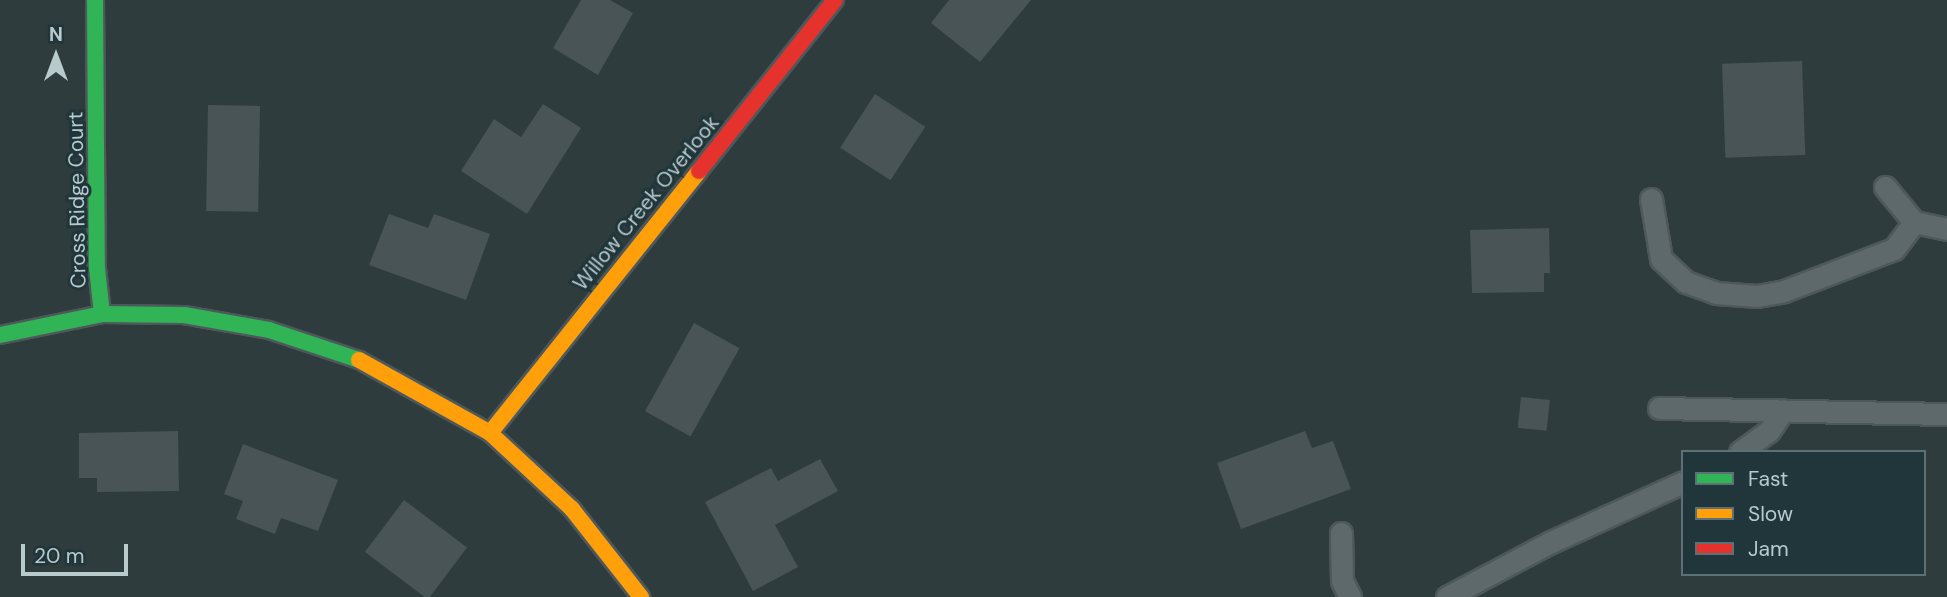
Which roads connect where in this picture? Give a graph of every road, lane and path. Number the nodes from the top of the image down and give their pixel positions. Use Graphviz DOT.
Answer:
graph roads {
  1 [pos="95,0"];
  2 [pos="835,0"];
  3 [pos="1885,187"];
  4 [pos="1651,199"];
  5 [pos="1914,222"];
  6 [pos="1947,229"];
  7 [pos="102,314"];
  8 [pos="0,335"];
  9 [pos="1659,408"];
  10 [pos="1783,410"];
  11 [pos="1947,414"];
  12 [pos="491,433"];
  13 [pos="1743,450"];
  14 [pos="1681,483"];
  15 [pos="1341,533"];
  16 [pos="641,597"];
  17 [pos="1350,597"];
  18 [pos="1447,597"];
  1 -- 7 [label="street, Cross Ridge Court"];
  2 -- 12 [label="street, Willow Creek Overlook"];
  3 -- 5 [label="lane"];
  4 -- 5 [label="lane"];
  5 -- 6 [label="lane"];
  7 -- 8 [label="street"];
  7 -- 12 [label="street"];
  9 -- 10 [label="lane"];
  10 -- 11 [label="lane"];
  10 -- 13 [label="lane"];
  12 -- 16 [label="street"];
  14 -- 18 [label="lane"];
  15 -- 17 [label="lane"];
}
